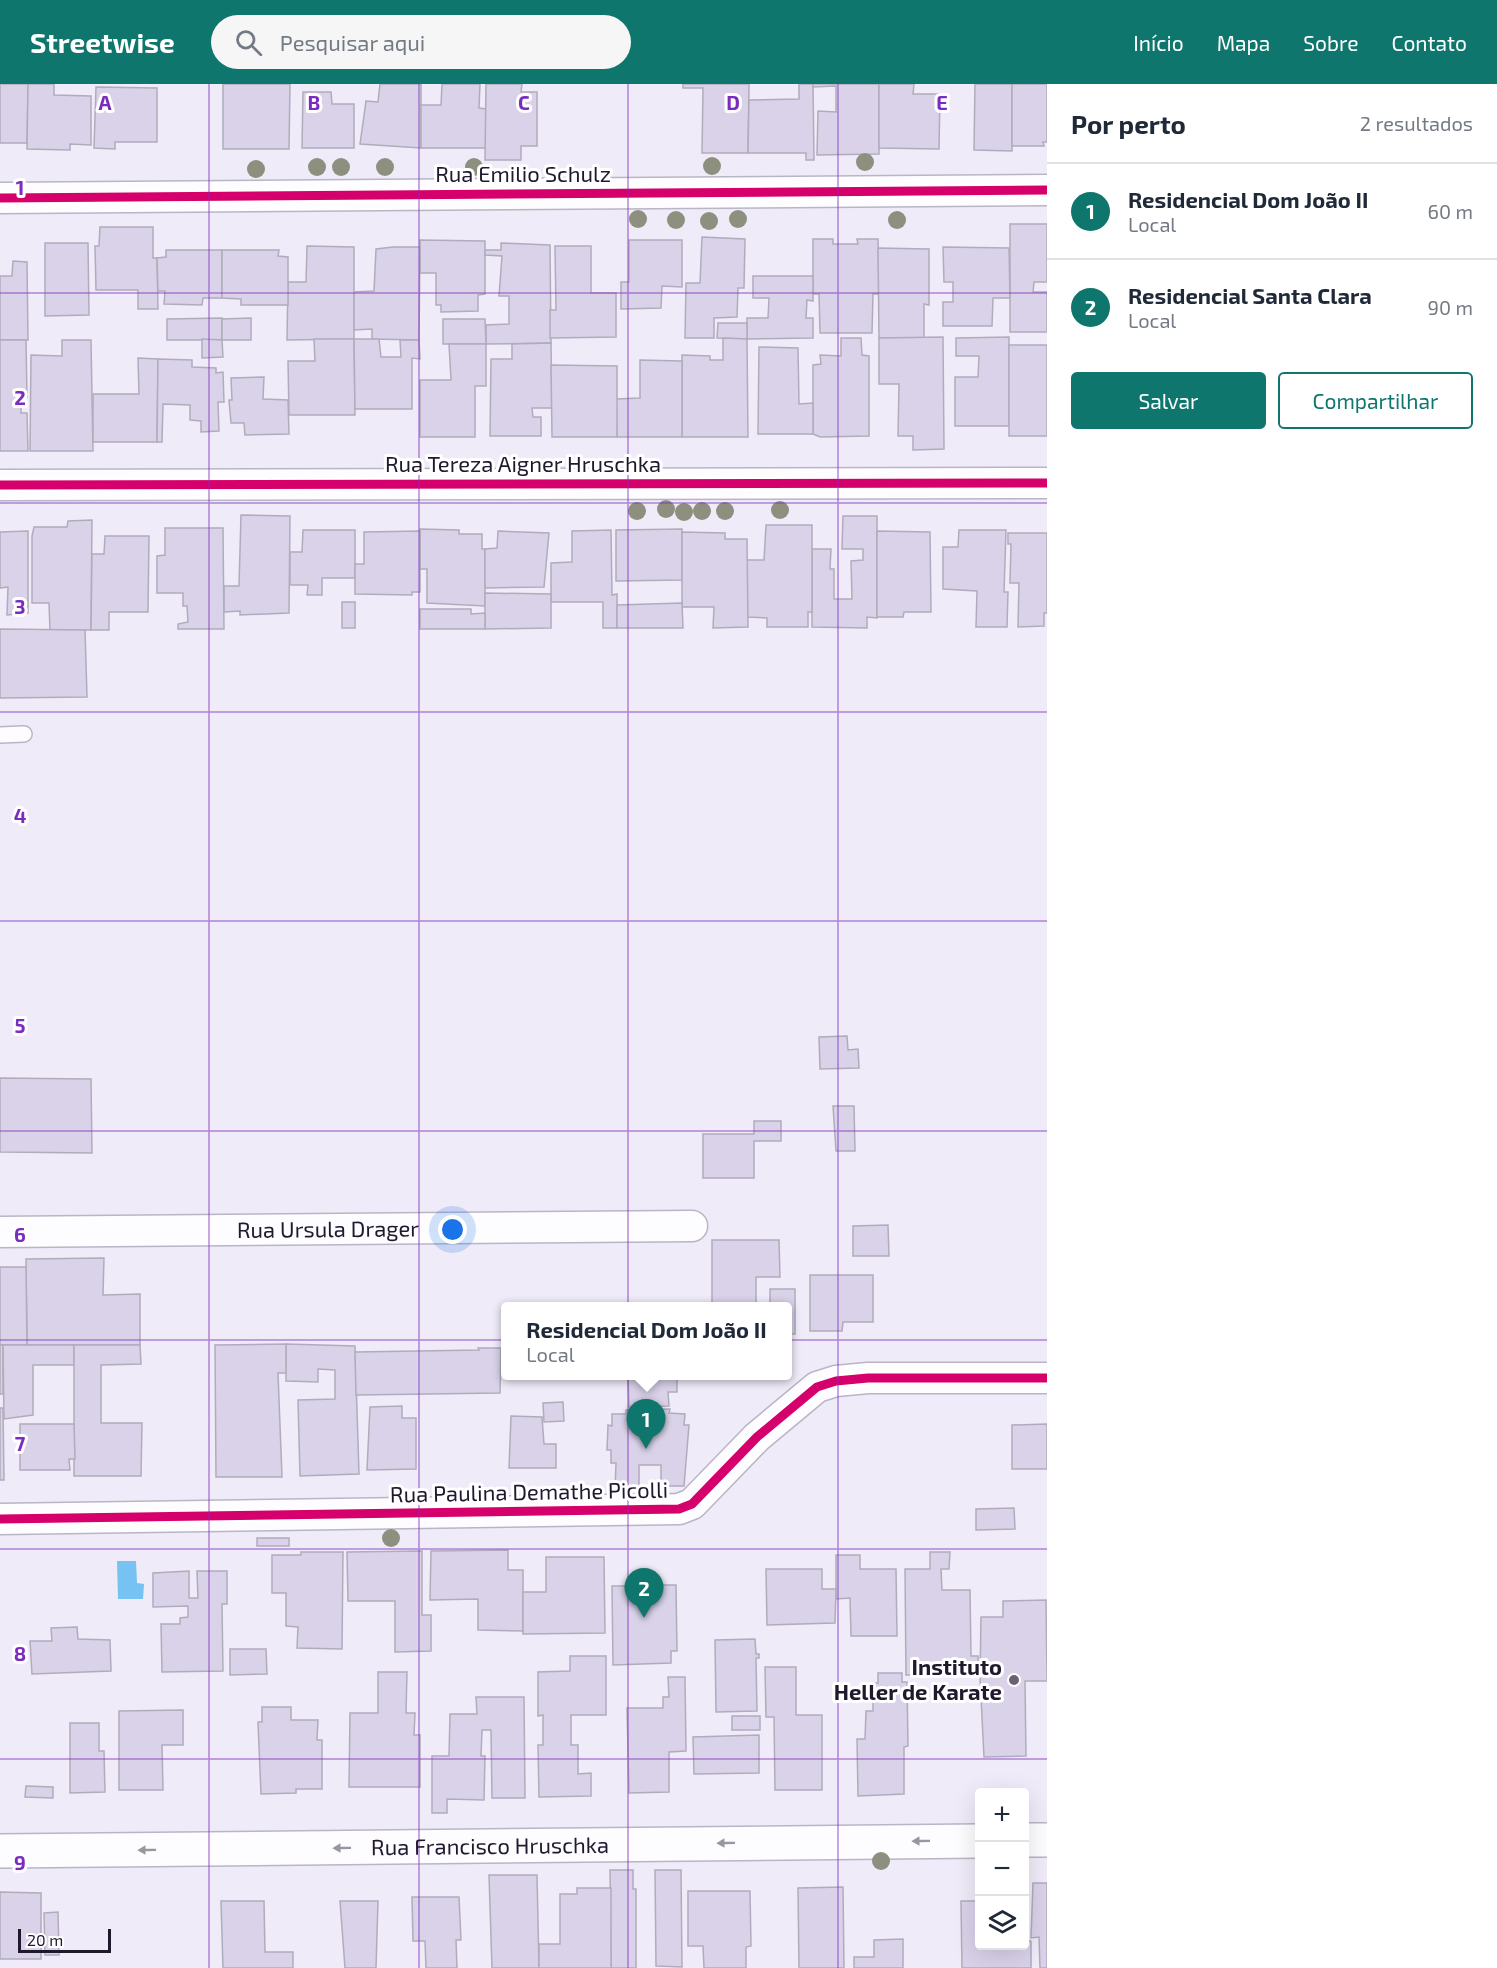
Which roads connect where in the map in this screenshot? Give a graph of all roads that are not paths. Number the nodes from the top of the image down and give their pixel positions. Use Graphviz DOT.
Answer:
graph roads {
  1 [pos="1047,190"];
  2 [pos="0,198"];
  3 [pos="1047,483"];
  4 [pos="0,485"];
  5 [pos="24,734"];
  6 [pos="0,735"];
  7 [pos="692,1226"];
  8 [pos="0,1232"];
  9 [pos="1047,1378"];
  10 [pos="0,1519"];
  11 [pos="975,1840"];
  12 [pos="1029,1840"];
  13 [pos="1047,1840"];
  14 [pos="0,1851"];
  1 -- 2 [label="street, Rua Emilio Schulz"];
  3 -- 4 [label="street, Rua Tereza Aigner Hruschka"];
  5 -- 6 [label="lane"];
  7 -- 8 [label="street, Rua Ursula Drager"];
  9 -- 10 [label="street, Rua Paulina Demathe Picolli"];
  11 -- 14 [label="main road, Rua Francisco Hruschka, one-way"];
  12 -- 13 [label="main road"];
}
